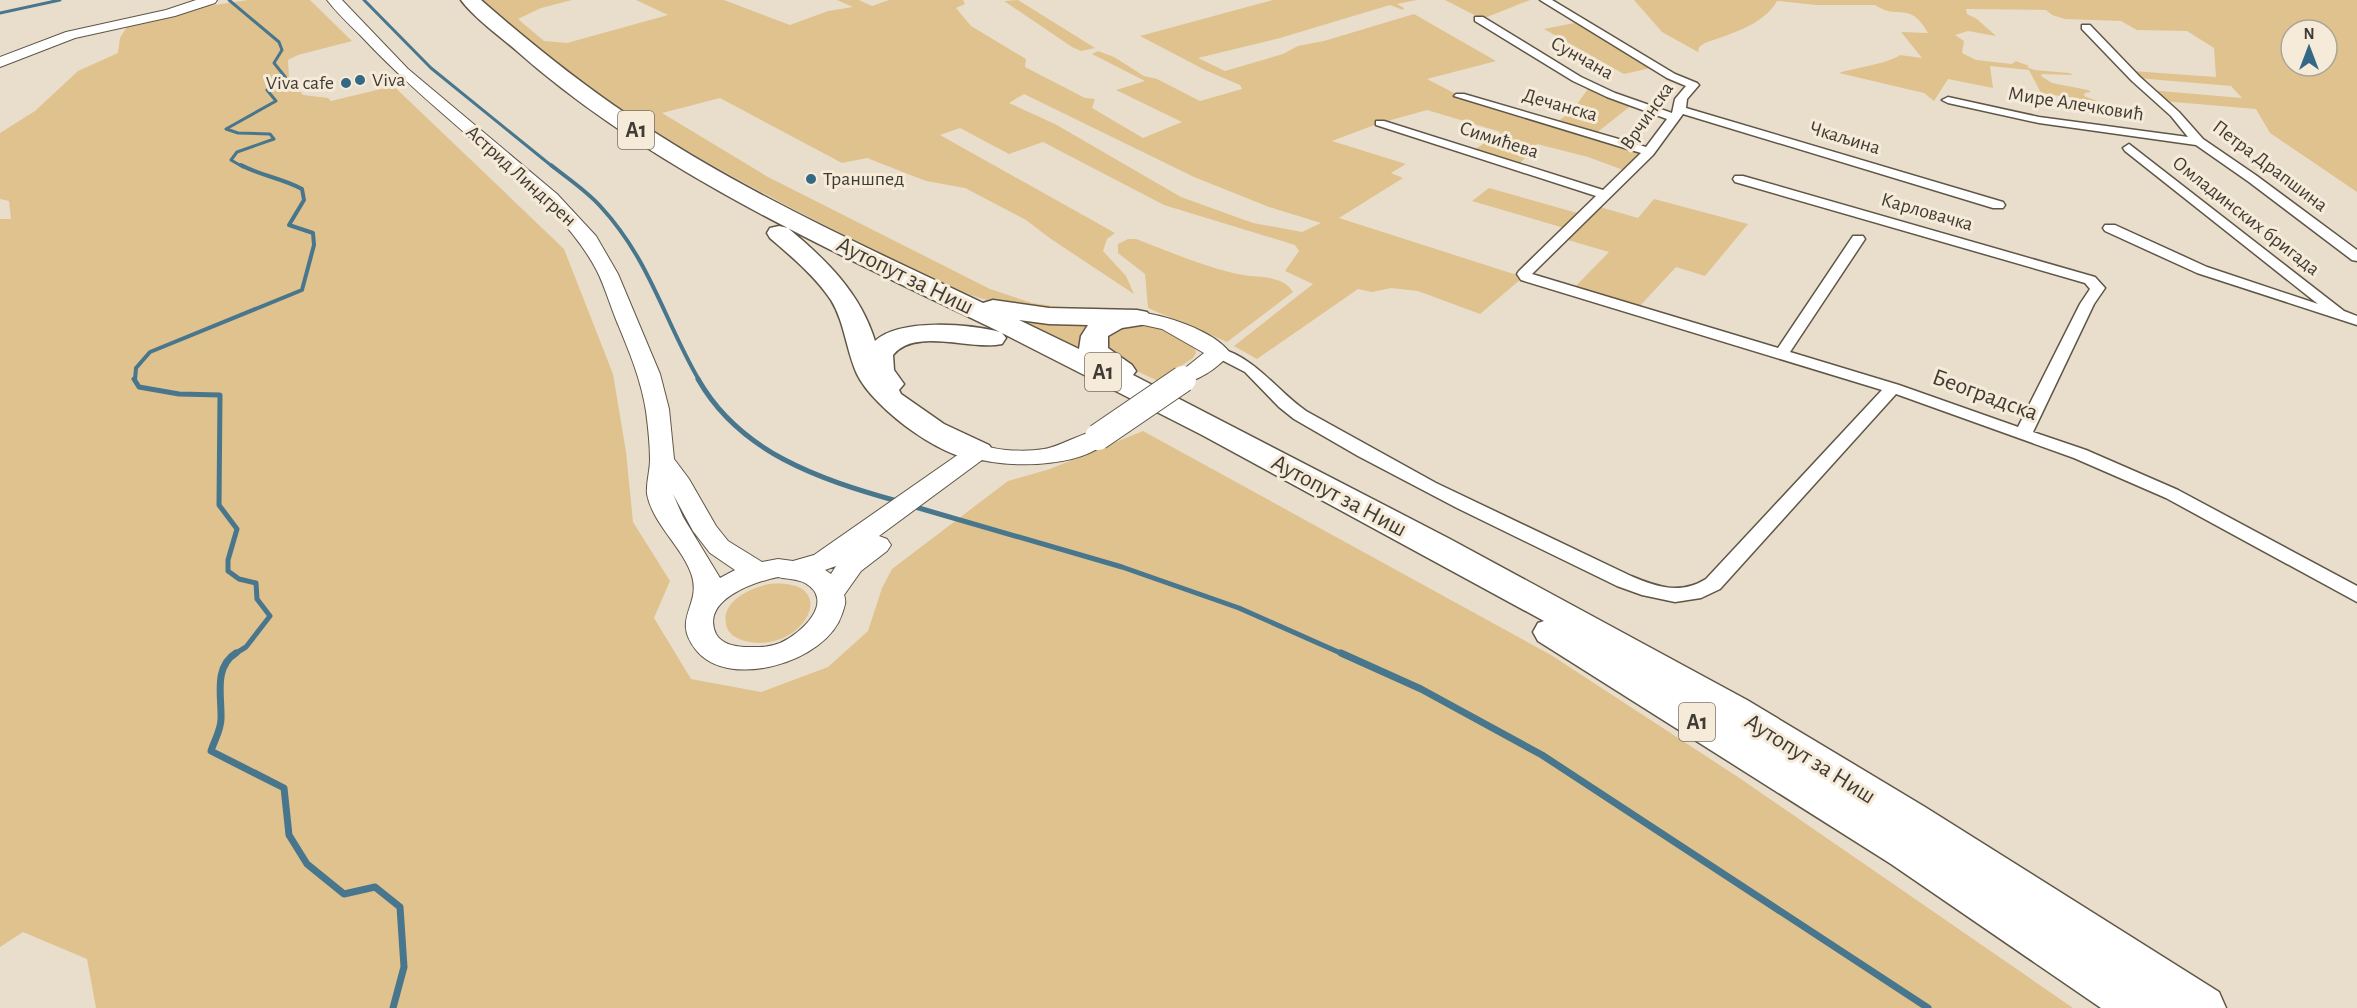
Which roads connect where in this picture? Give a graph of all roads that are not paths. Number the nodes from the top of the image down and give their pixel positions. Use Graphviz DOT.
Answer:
graph roads {
  1 [pos="210,0"];
  2 [pos="334,0"];
  3 [pos="448,0"];
  4 [pos="470,0"];
  5 [pos="1545,0"];
  6 [pos="1479,19"];
  7 [pos="2086,27"];
  8 [pos="0,62"];
  9 [pos="1460,96"];
  10 [pos="1948,100"];
  11 [pos="1676,113"];
  12 [pos="1380,123"];
  13 [pos="2199,142"];
  14 [pos="2129,148"];
  15 [pos="1649,152"];
  16 [pos="1739,179"];
  17 [pos="1605,195"];
  18 [pos="1998,205"];
  19 [pos="2110,228"];
  20 [pos="779,233"];
  21 [pos="1858,239"];
  22 [pos="2357,257"];
  23 [pos="1575,294"];
  24 [pos="956,301"];
  25 [pos="2357,313"];
  26 [pos="2339,314"];
  27 [pos="1137,318"];
  28 [pos="2357,321"];
  29 [pos="992,338"];
  30 [pos="1219,353"];
  31 [pos="1782,353"];
  32 [pos="1893,388"];
  33 [pos="2023,434"];
  34 [pos="1248,448"];
  35 [pos="662,460"];
  36 [pos="974,461"];
  37 [pos="880,533"];
  38 [pos="798,569"];
  39 [pos="756,572"];
  40 [pos="831,594"];
  41 [pos="2357,595"];
  42 [pos="709,600"];
  43 [pos="2142,1008"];
  44 [pos="2202,1008"];
  1 -- 8 [label="street"];
  2 -- 35 [label="street, Астрид Линдгрен"];
  3 -- 20 [label="highway, Аутопут за Ниш / A1"];
  4 -- 24 [label="highway, Аутопут за Ниш / A1"];
  5 -- 11 [label="street, Врчинска"];
  6 -- 11 [label="street, Сунчана"];
  7 -- 13 [label="street, Петра Драпшина"];
  9 -- 15 [label="street, Дечанска"];
  10 -- 13 [label="street, Мире Алечковић"];
  11 -- 15 [label="street, Врчинска"];
  11 -- 18 [label="street, Чкаљина"];
  12 -- 17 [label="street, Симићева"];
  13 -- 22 [label="street, Петра Драпшина"];
  14 -- 26 [label="street, Омладинских бригада"];
  15 -- 17 [label="street, Врчинска"];
  16 -- 33 [label="street, Карловачка"];
  17 -- 23 [label="street, Врчинска"];
  19 -- 26 [label="street"];
  20 -- 29 [label="highway, Аутопут за Ниш / A1"];
  20 -- 36 [label="highway"];
  21 -- 31 [label="street"];
  23 -- 31 [label="street, Београдска"];
  24 -- 27 [label="highway"];
  24 -- 34 [label="highway, Аутопут за Ниш / A1"];
  25 -- 26 [label="street"];
  26 -- 28 [label="street"];
  27 -- 30 [label="street"];
  27 -- 34 [label="highway"];
  29 -- 36 [label="highway"];
  29 -- 43 [label="highway, Аутопут за Ниш / A1"];
  30 -- 32 [label="street"];
  30 -- 36 [label="street, bridge"];
  31 -- 32 [label="street, Београдска"];
  32 -- 33 [label="street, Београдска"];
  33 -- 41 [label="street, Београдска"];
  34 -- 44 [label="highway, Аутопут за Ниш / A1"];
  35 -- 39 [label="street"];
  35 -- 42 [label="street, Астрид Линдгрен"];
  36 -- 37 [label="street"];
  37 -- 38 [label="street"];
  37 -- 40 [label="street"];
  38 -- 39 [label="street"];
  38 -- 40 [label="street"];
  39 -- 42 [label="street"];
  40 -- 42 [label="street"];
}
